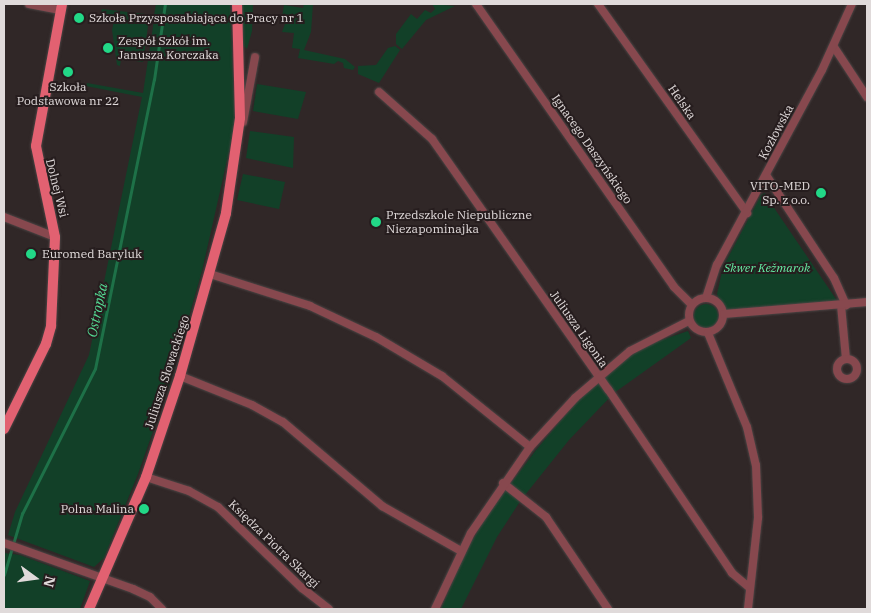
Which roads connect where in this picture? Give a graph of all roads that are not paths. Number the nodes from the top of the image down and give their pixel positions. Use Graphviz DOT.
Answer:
graph roads {
  1 [pos="29,4"];
  2 [pos="237,4"];
  3 [pos="476,4"];
  4 [pos="598,4"];
  5 [pos="852,4"];
  6 [pos="61,7"];
  7 [pos="834,46"];
  8 [pos="255,57"];
  9 [pos="380,92"];
  10 [pos="867,97"];
  11 [pos="239,134"];
  12 [pos="766,175"];
  13 [pos="747,213"];
  14 [pos="4,217"];
  15 [pos="55,237"];
  16 [pos="210,274"];
  17 [pos="706,298"];
  18 [pos="867,302"];
  19 [pos="692,305"];
  20 [pos="843,305"];
  21 [pos="724,314"];
  22 [pos="689,322"];
  23 [pos="708,333"];
  24 [pos="846,359"];
  25 [pos="180,376"];
  26 [pos="599,376"];
  27 [pos="4,430"];
  28 [pos="530,447"];
  29 [pos="146,477"];
  30 [pos="503,483"];
  31 [pos="5,543"];
  32 [pos="461,551"];
  33 [pos="104,578"];
  34 [pos="750,588"];
  35 [pos="89,609"];
  36 [pos="162,609"];
  37 [pos="329,609"];
  38 [pos="435,609"];
  39 [pos="608,609"];
  40 [pos="748,609"];
  1 -- 6 [label="street"];
  2 -- 11 [label="main road, Juliusza Słowackiego"];
  3 -- 19 [label="street, Ignacego Daszyńskiego"];
  4 -- 13 [label="street, Helska"];
  5 -- 7 [label="street, Kozłowska"];
  6 -- 15 [label="main road, Dolnej Wsi"];
  7 -- 10 [label="street"];
  7 -- 12 [label="street, Kozłowska"];
  8 -- 11 [label="street, Juliusza Słowackiego"];
  9 -- 26 [label="street, Juliusza Ligonia"];
  11 -- 16 [label="main road, Juliusza Słowackiego"];
  12 -- 13 [label="street, Kozłowska"];
  12 -- 20 [label="street"];
  13 -- 17 [label="street, Kozłowska"];
  14 -- 15 [label="street"];
  15 -- 27 [label="main road, Dolnej Wsi"];
  16 -- 25 [label="main road, Juliusza Słowackiego"];
  16 -- 28 [label="street"];
  17 -- 19 [label="street"];
  17 -- 21 [label="street"];
  18 -- 20 [label="street"];
  19 -- 22 [label="street"];
  20 -- 21 [label="street"];
  20 -- 24 [label="street"];
  21 -- 23 [label="street"];
  22 -- 23 [label="street"];
  22 -- 26 [label="street"];
  23 -- 34 [label="street"];
  25 -- 29 [label="main road, Juliusza Słowackiego"];
  25 -- 32 [label="street"];
  26 -- 28 [label="street"];
  26 -- 34 [label="street, Juliusza Ligonia"];
  28 -- 30 [label="street"];
  29 -- 33 [label="main road, Juliusza Słowackiego"];
  29 -- 37 [label="street, Księdza Piotra Skargi"];
  30 -- 32 [label="street"];
  30 -- 39 [label="street"];
  31 -- 33 [label="street"];
  32 -- 38 [label="street"];
  33 -- 35 [label="main road, Juliusza Słowackiego"];
  33 -- 36 [label="street"];
  34 -- 40 [label="street"];
}
